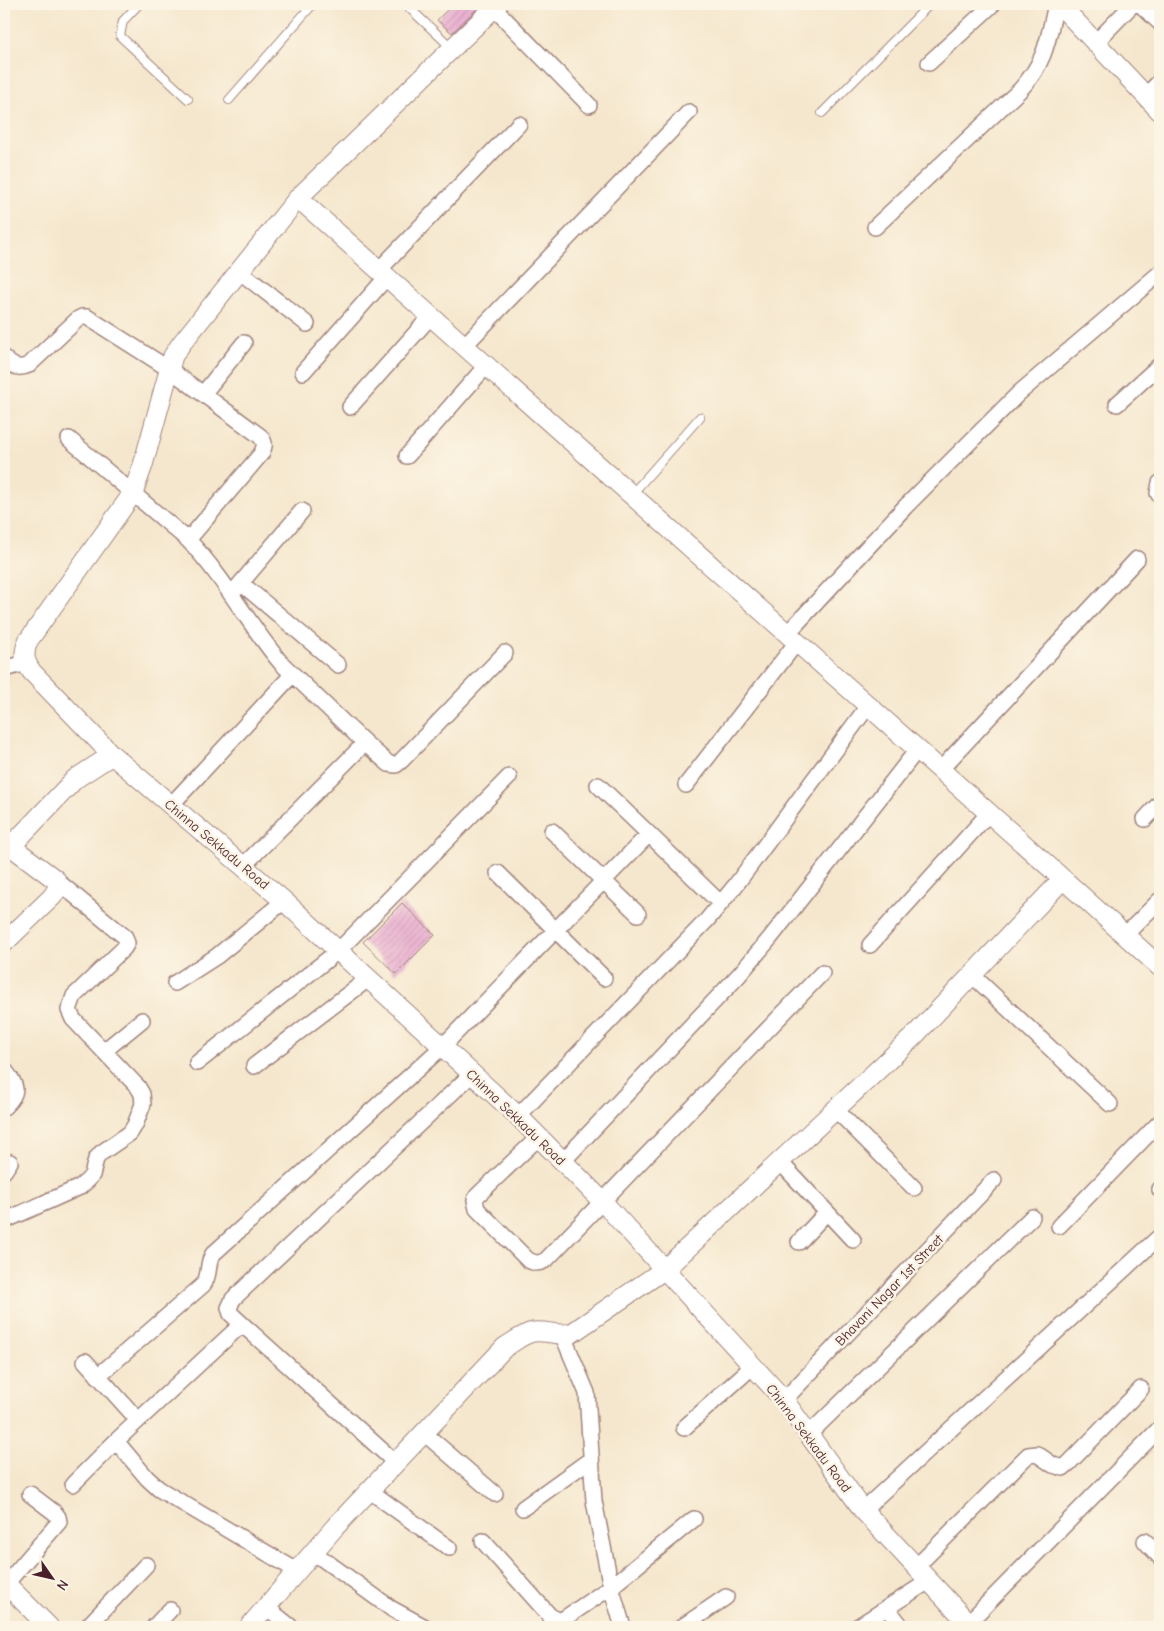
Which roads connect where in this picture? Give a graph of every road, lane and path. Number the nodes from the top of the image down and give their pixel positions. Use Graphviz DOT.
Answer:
graph roads {
  1 [pos="139,4"];
  2 [pos="313,4"];
  3 [pos="405,4"];
  4 [pos="930,4"];
  5 [pos="993,4"];
  6 [pos="1057,4"];
  7 [pos="1133,4"];
  8 [pos="1140,4"];
  9 [pos="496,6"];
  10 [pos="1160,23"];
  11 [pos="1096,42"];
  12 [pos="452,48"];
  13 [pos="929,63"];
  14 [pos="1160,81"];
  15 [pos="1146,96"];
  16 [pos="188,99"];
  17 [pos="229,100"];
  18 [pos="589,105"];
  19 [pos="1160,111"];
  20 [pos="689,112"];
  21 [pos="822,114"];
  22 [pos="519,124"];
  23 [pos="298,198"];
  24 [pos="875,227"];
  25 [pos="239,271"];
  26 [pos="1160,273"];
  27 [pos="382,274"];
  28 [pos="430,316"];
  29 [pos="307,324"];
  30 [pos="244,344"];
  31 [pos="464,346"];
  32 [pos="4,358"];
  33 [pos="486,366"];
  34 [pos="1160,366"];
  35 [pos="169,369"];
  36 [pos="303,372"];
  37 [pos="203,394"];
  38 [pos="1117,404"];
  39 [pos="350,407"];
  40 [pos="700,417"];
  41 [pos="69,439"];
  42 [pos="407,456"];
  43 [pos="1160,483"];
  44 [pos="133,493"];
  45 [pos="631,495"];
  46 [pos="1160,496"];
  47 [pos="302,511"];
  48 [pos="188,540"];
  49 [pos="1137,559"];
  50 [pos="242,583"];
  51 [pos="232,595"];
  52 [pos="792,638"];
  53 [pos="505,653"];
  54 [pos="26,662"];
  55 [pos="4,666"];
  56 [pos="338,666"];
  57 [pos="292,675"];
  58 [pos="868,706"];
  59 [pos="365,743"];
  60 [pos="918,750"];
  61 [pos="112,755"];
  62 [pos="940,770"];
  63 [pos="509,777"];
  64 [pos="598,785"];
  65 [pos="686,785"];
  66 [pos="1160,803"];
  67 [pos="171,805"];
  68 [pos="988,813"];
  69 [pos="1145,819"];
  70 [pos="552,831"];
  71 [pos="649,834"];
  72 [pos="6,843"];
  73 [pos="244,866"];
  74 [pos="498,873"];
  75 [pos="1063,879"];
  76 [pos="56,880"];
  77 [pos="604,880"];
  78 [pos="1160,900"];
  79 [pos="284,901"];
  80 [pos="720,903"];
  81 [pos="638,914"];
  82 [pos="555,931"];
  83 [pos="1125,935"];
  84 [pos="4,943"];
  85 [pos="870,945"];
  86 [pos="338,951"];
  87 [pos="1160,967"];
  88 [pos="822,973"];
  89 [pos="972,975"];
  90 [pos="604,978"];
  91 [pos="368,979"];
  92 [pos="175,983"];
  93 [pos="142,1020"];
  94 [pos="442,1047"];
  95 [pos="104,1051"];
  96 [pos="196,1063"];
  97 [pos="254,1066"];
  98 [pos="4,1069"];
  99 [pos="472,1074"];
  100 [pos="1110,1104"];
  101 [pos="4,1107"];
  102 [pos="836,1110"];
  103 [pos="518,1116"];
  104 [pos="1160,1122"];
  105 [pos="539,1138"];
  106 [pos="563,1161"];
  107 [pos="780,1162"];
  108 [pos="994,1180"];
  109 [pos="914,1188"];
  110 [pos="602,1201"];
  111 [pos="827,1212"];
  112 [pos="1032,1217"];
  113 [pos="4,1221"];
  114 [pos="1060,1226"];
  115 [pos="1158,1238"];
  116 [pos="852,1240"];
  117 [pos="799,1242"];
  118 [pos="665,1269"];
  119 [pos="242,1324"];
  120 [pos="563,1336"];
  121 [pos="85,1361"];
  122 [pos="753,1366"];
  123 [pos="98,1376"];
  124 [pos="1141,1388"];
  125 [pos="784,1400"];
  126 [pos="138,1420"];
  127 [pos="684,1428"];
  128 [pos="1160,1428"];
  129 [pos="424,1433"];
  130 [pos="809,1434"];
  131 [pos="116,1441"];
  132 [pos="591,1459"];
  133 [pos="396,1463"];
  134 [pos="73,1484"];
  135 [pos="370,1491"];
  136 [pos="30,1494"];
  137 [pos="495,1494"];
  138 [pos="523,1508"];
  139 [pos="862,1510"];
  140 [pos="694,1519"];
  141 [pos="483,1541"];
  142 [pos="1145,1541"];
  143 [pos="449,1548"];
  144 [pos="314,1552"];
  145 [pos="1160,1557"];
  146 [pos="146,1565"];
  147 [pos="916,1567"];
  148 [pos="297,1571"];
  149 [pos="929,1581"];
  150 [pos="5,1583"];
  151 [pos="611,1587"];
  152 [pos="726,1596"];
  153 [pos="266,1607"];
  154 [pos="886,1608"];
  155 [pos="170,1610"];
  156 [pos="970,1625"];
  157 [pos="49,1627"];
  158 [pos="87,1627"];
  159 [pos="154,1627"];
  160 [pos="249,1627"];
  161 [pos="291,1627"];
  162 [pos="425,1627"];
  163 [pos="623,1627"];
  164 [pos="682,1627"];
  165 [pos="857,1627"];
  166 [pos="902,1627"];
  1 -- 16 [label="lane"];
  2 -- 17 [label="lane"];
  3 -- 12 [label="lane"];
  4 -- 21 [label="lane"];
  5 -- 13 [label="street"];
  6 -- 11 [label="street"];
  6 -- 24 [label="street"];
  7 -- 11 [label="street"];
  8 -- 10 [label="street"];
  9 -- 12 [label="street"];
  9 -- 18 [label="street"];
  11 -- 15 [label="street"];
  12 -- 23 [label="street"];
  14 -- 15 [label="street"];
  15 -- 19 [label="street"];
  20 -- 31 [label="street"];
  22 -- 27 [label="street"];
  23 -- 25 [label="street"];
  23 -- 27 [label="street"];
  25 -- 29 [label="street"];
  25 -- 35 [label="street"];
  26 -- 52 [label="street"];
  27 -- 28 [label="street"];
  27 -- 36 [label="street"];
  28 -- 31 [label="street"];
  28 -- 39 [label="street"];
  30 -- 37 [label="street"];
  31 -- 33 [label="street"];
  32 -- 35 [label="street"];
  33 -- 42 [label="street"];
  33 -- 45 [label="street"];
  34 -- 38 [label="street"];
  35 -- 37 [label="street"];
  35 -- 44 [label="street"];
  37 -- 48 [label="street"];
  40 -- 45 [label="lane"];
  41 -- 44 [label="street"];
  43 -- 46 [label="street"];
  44 -- 48 [label="street"];
  44 -- 54 [label="street"];
  45 -- 52 [label="street"];
  47 -- 50 [label="street"];
  48 -- 51 [label="street"];
  49 -- 62 [label="street"];
  50 -- 51 [label="street"];
  50 -- 56 [label="street"];
  51 -- 57 [label="street"];
  52 -- 58 [label="street"];
  52 -- 65 [label="street"];
  53 -- 59 [label="street"];
  54 -- 55 [label="street"];
  54 -- 61 [label="street, Chinna Sekkadu Road"];
  57 -- 59 [label="street"];
  57 -- 67 [label="street"];
  58 -- 60 [label="street"];
  58 -- 80 [label="street"];
  59 -- 73 [label="street"];
  60 -- 62 [label="street"];
  60 -- 106 [label="street"];
  61 -- 67 [label="street, Chinna Sekkadu Road"];
  61 -- 72 [label="street"];
  62 -- 68 [label="street"];
  63 -- 86 [label="street"];
  64 -- 71 [label="street"];
  66 -- 69 [label="street"];
  67 -- 73 [label="street, Chinna Sekkadu Road"];
  68 -- 75 [label="street"];
  68 -- 85 [label="street"];
  70 -- 77 [label="street"];
  71 -- 77 [label="street"];
  71 -- 80 [label="street"];
  72 -- 76 [label="street"];
  73 -- 79 [label="street, Chinna Sekkadu Road"];
  74 -- 82 [label="street"];
  75 -- 83 [label="street"];
  75 -- 89 [label="street"];
  76 -- 84 [label="street"];
  76 -- 95 [label="street"];
  77 -- 81 [label="street"];
  77 -- 82 [label="street"];
  78 -- 83 [label="street"];
  79 -- 86 [label="street, Chinna Sekkadu Road"];
  79 -- 92 [label="street"];
  80 -- 103 [label="street"];
  82 -- 90 [label="street"];
  82 -- 94 [label="street"];
  83 -- 87 [label="street"];
  86 -- 91 [label="street, Chinna Sekkadu Road"];
  86 -- 96 [label="street"];
  88 -- 110 [label="street"];
  89 -- 100 [label="street"];
  89 -- 102 [label="street"];
  91 -- 94 [label="street, Chinna Sekkadu Road"];
  91 -- 97 [label="street"];
  93 -- 95 [label="street"];
  94 -- 99 [label="street, Chinna Sekkadu Road"];
  94 -- 123 [label="street"];
  95 -- 113 [label="street"];
  98 -- 101 [label="street"];
  99 -- 103 [label="street, Chinna Sekkadu Road"];
  99 -- 119 [label="street"];
  102 -- 107 [label="street"];
  102 -- 109 [label="street"];
  103 -- 105 [label="street, Chinna Sekkadu Road"];
  104 -- 114 [label="street"];
  105 -- 106 [label="street, Chinna Sekkadu Road"];
  105 -- 110 [label="street"];
  106 -- 110 [label="street, Chinna Sekkadu Road"];
  107 -- 111 [label="street"];
  107 -- 118 [label="street"];
  108 -- 125 [label="street, Bhavani Nagar 1st Street"];
  110 -- 118 [label="street, Chinna Sekkadu Road"];
  111 -- 116 [label="street"];
  111 -- 117 [label="street"];
  112 -- 130 [label="street"];
  115 -- 139 [label="street"];
  118 -- 120 [label="street"];
  118 -- 122 [label="street, Chinna Sekkadu Road"];
  119 -- 126 [label="street"];
  119 -- 133 [label="street"];
  120 -- 129 [label="street"];
  120 -- 132 [label="street"];
  121 -- 123 [label="street"];
  122 -- 125 [label="street, Chinna Sekkadu Road"];
  122 -- 127 [label="street"];
  123 -- 126 [label="street"];
  124 -- 147 [label="street"];
  125 -- 130 [label="street, Chinna Sekkadu Road"];
  126 -- 131 [label="street"];
  128 -- 156 [label="street"];
  129 -- 133 [label="street"];
  129 -- 137 [label="street"];
  130 -- 139 [label="street, Chinna Sekkadu Road"];
  131 -- 134 [label="street"];
  131 -- 148 [label="street"];
  132 -- 138 [label="street"];
  132 -- 151 [label="street"];
  133 -- 135 [label="street"];
  135 -- 143 [label="street"];
  135 -- 144 [label="street"];
  136 -- 150 [label="street"];
  139 -- 147 [label="street, Chinna Sekkadu Road"];
  140 -- 151 [label="street"];
  141 -- 151 [label="street"];
  142 -- 145 [label="street"];
  144 -- 148 [label="street"];
  144 -- 162 [label="street"];
  146 -- 158 [label="street"];
  147 -- 149 [label="street, Chinna Sekkadu Road"];
  148 -- 153 [label="street"];
  149 -- 154 [label="street"];
  149 -- 156 [label="street, Chinna Sekkadu Road"];
  150 -- 157 [label="street"];
  151 -- 163 [label="street"];
  152 -- 164 [label="street"];
  153 -- 160 [label="street"];
  153 -- 161 [label="street"];
  154 -- 165 [label="street"];
  154 -- 166 [label="street"];
  155 -- 159 [label="street"];
}
